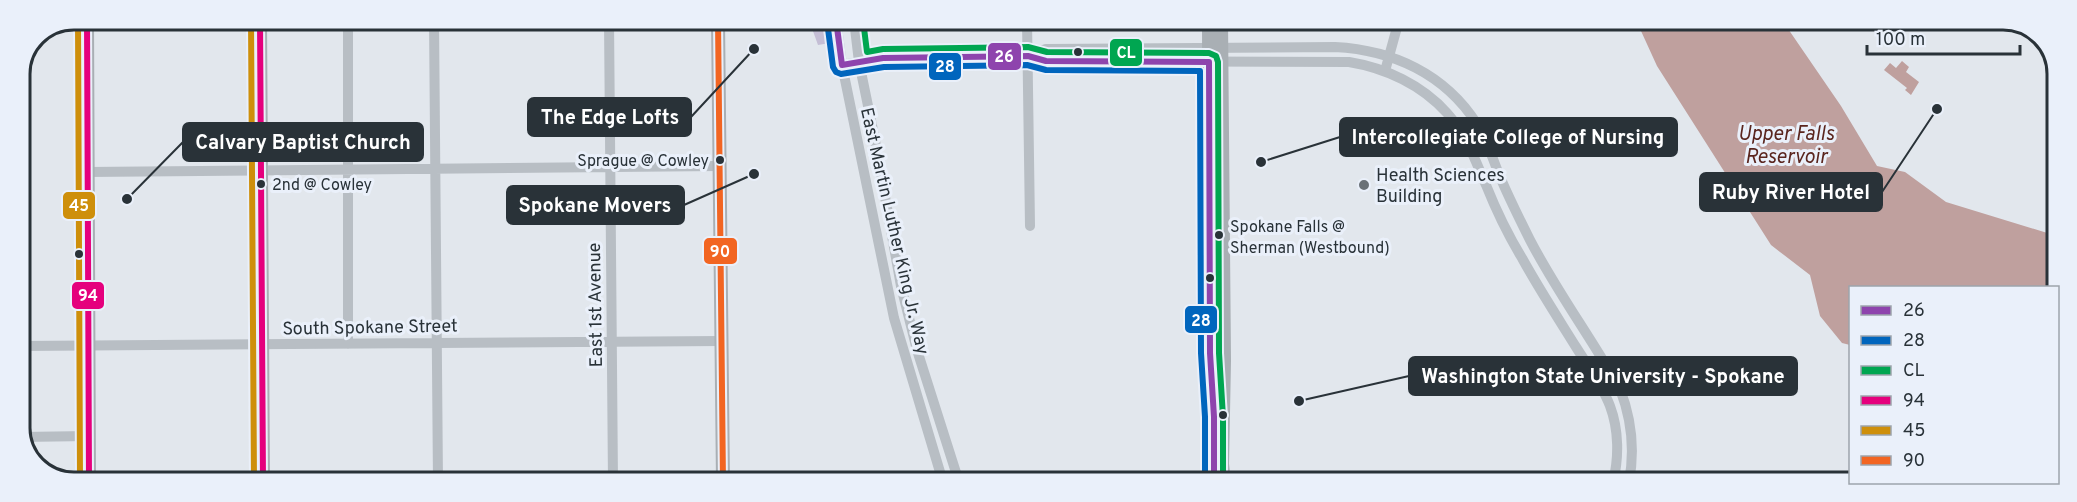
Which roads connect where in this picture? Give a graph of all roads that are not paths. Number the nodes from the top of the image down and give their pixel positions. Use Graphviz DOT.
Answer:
graph roads {
  1 [pos="87,30"];
  2 [pos="260,30"];
  3 [pos="348,30"];
  4 [pos="434,30"];
  5 [pos="609,30"];
  6 [pos="718,30"];
  7 [pos="837,30"];
  8 [pos="855,30"];
  9 [pos="1027,30"];
  10 [pos="1211,30"];
  11 [pos="1220,30"];
  12 [pos="1396,30"];
  13 [pos="1216,55"];
  14 [pos="1390,55"];
  15 [pos="1028,56"];
  16 [pos="859,62"];
  17 [pos="842,65"];
  18 [pos="1385,71"];
  19 [pos="1462,105"];
  20 [pos="1450,116"];
  21 [pos="719,166"];
  22 [pos="610,168"];
  23 [pos="348,170"];
  24 [pos="435,170"];
  25 [pos="261,171"];
  26 [pos="87,172"];
  27 [pos="1501,179"];
  28 [pos="1486,186"];
  29 [pos="1030,226"];
  30 [pos="1559,291"];
  31 [pos="1546,299"];
  32 [pos="612,341"];
  33 [pos="721,341"];
  34 [pos="438,343"];
  35 [pos="348,344"];
  36 [pos="88,345"];
  37 [pos="262,345"];
  38 [pos="30,346"];
  39 [pos="89,435"];
  40 [pos="31,437"];
  41 [pos="89,472"];
  42 [pos="263,472"];
  43 [pos="438,472"];
  44 [pos="613,472"];
  45 [pos="723,472"];
  46 [pos="940,472"];
  47 [pos="956,472"];
  48 [pos="1214,472"];
  49 [pos="1223,472"];
  50 [pos="1614,472"];
  51 [pos="1630,472"];
  1 -- 26 [label="main road"];
  2 -- 25 [label="main road"];
  3 -- 23 [label="street"];
  4 -- 24 [label="street"];
  5 -- 22 [label="street, East 1st Avenue"];
  6 -- 21 [label="main road"];
  7 -- 17 [label="street, East Martin Luther King Jr. Way"];
  8 -- 16 [label="street, East Martin Luther King Jr. Way"];
  9 -- 15 [label="street"];
  10 -- 13 [label="main road"];
  11 -- 13 [label="main road"];
  12 -- 14 [label="street"];
  13 -- 14 [label="street"];
  13 -- 15 [label="street"];
  13 -- 18 [label="street"];
  13 -- 48 [label="main road"];
  13 -- 49 [label="main road"];
  14 -- 18 [label="street"];
  14 -- 19 [label="street"];
  15 -- 16 [label="street"];
  15 -- 29 [label="street"];
  16 -- 17 [label="street"];
  16 -- 47 [label="street, East Martin Luther King Jr. Way"];
  17 -- 46 [label="street, East Martin Luther King Jr. Way"];
  18 -- 20 [label="street"];
  19 -- 20 [label="street"];
  19 -- 27 [label="street"];
  20 -- 28 [label="street"];
  21 -- 22 [label="street"];
  21 -- 33 [label="main road"];
  22 -- 24 [label="street"];
  22 -- 32 [label="street, East 1st Avenue"];
  23 -- 24 [label="street"];
  23 -- 25 [label="street"];
  23 -- 35 [label="street"];
  24 -- 34 [label="street"];
  25 -- 26 [label="street"];
  25 -- 37 [label="main road"];
  26 -- 36 [label="main road"];
  27 -- 28 [label="street"];
  27 -- 30 [label="street"];
  28 -- 31 [label="street"];
  30 -- 31 [label="street"];
  30 -- 51 [label="street"];
  31 -- 50 [label="street"];
  32 -- 33 [label="street, South Spokane Street"];
  32 -- 34 [label="street, South Spokane Street"];
  32 -- 44 [label="street, East 1st Avenue"];
  33 -- 45 [label="main road"];
  34 -- 35 [label="street, South Spokane Street"];
  34 -- 43 [label="street"];
  35 -- 37 [label="street, South Spokane Street"];
  36 -- 37 [label="street, South Spokane Street"];
  36 -- 38 [label="street, South Spokane Street"];
  36 -- 39 [label="main road"];
  37 -- 42 [label="main road"];
  39 -- 40 [label="street"];
  39 -- 41 [label="main road"];
}
